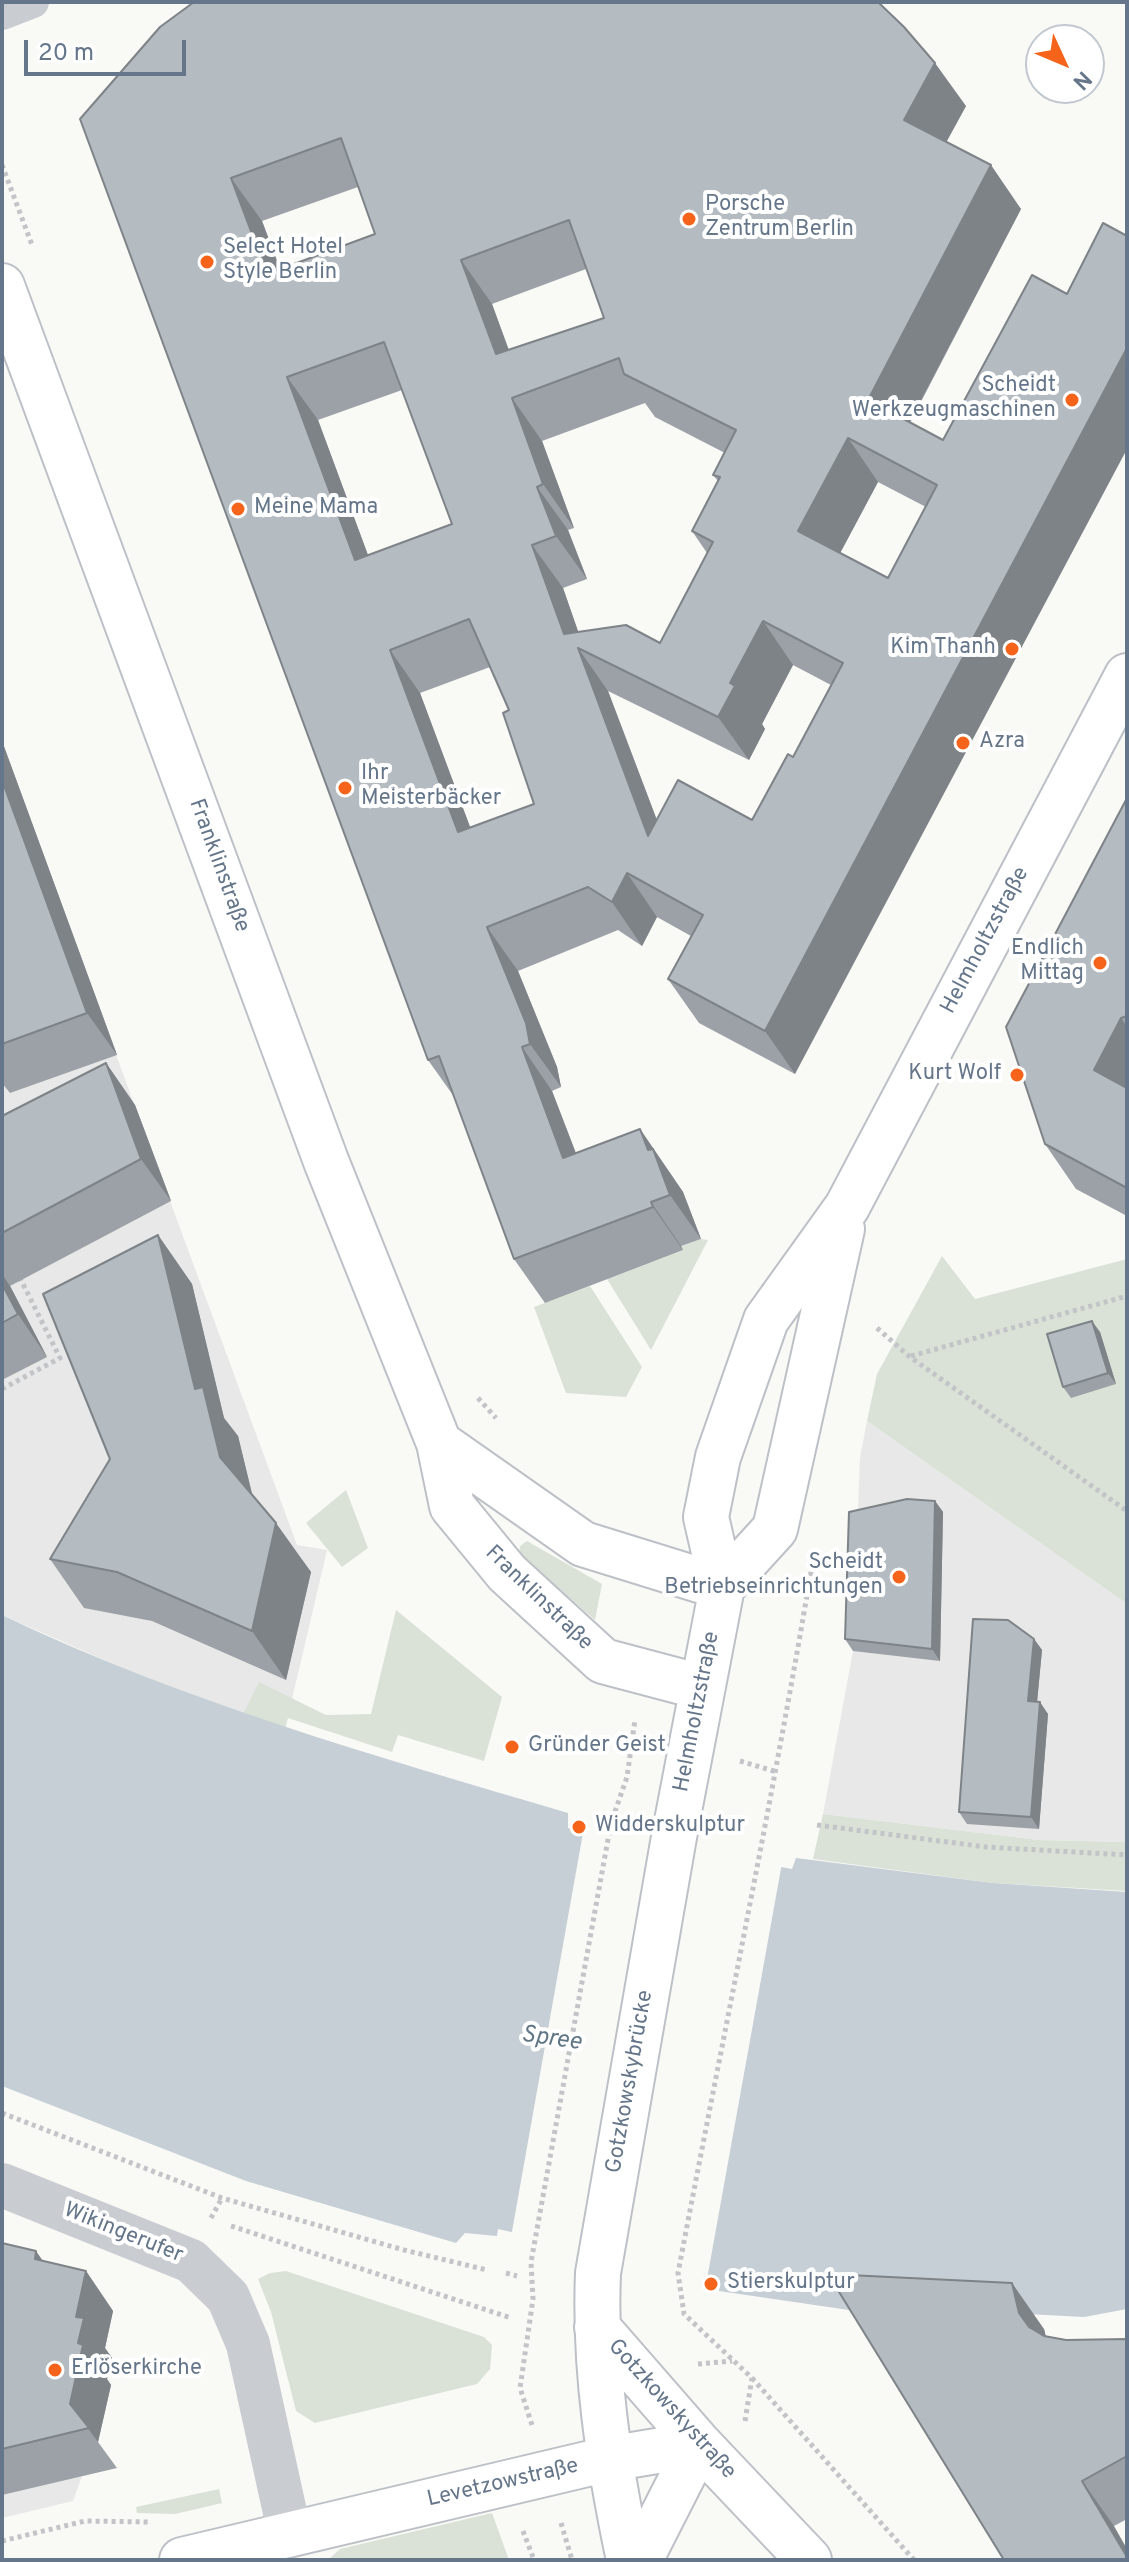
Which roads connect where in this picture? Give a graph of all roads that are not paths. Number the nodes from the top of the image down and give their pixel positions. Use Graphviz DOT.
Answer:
graph roads {
  1 [pos="33,2"];
  2 [pos="2,14"];
  3 [pos="2,286"];
  4 [pos="13,350"];
  5 [pos="1127,676"];
  6 [pos="847,1207"];
  7 [pos="439,1443"];
  8 [pos="722,1587"];
  9 [pos="701,1687"];
  10 [pos="674,1837"];
  11 [pos="2,2185"];
  12 [pos="597,2327"];
  13 [pos="699,2444"];
  14 [pos="608,2459"];
  15 [pos="293,2547"];
  16 [pos="182,2560"];
  17 [pos="629,2560"];
  18 [pos="640,2560"];
  19 [pos="809,2560"];
  1 -- 2 [label="lane"];
  3 -- 4 [label="main road, Franklinstraße"];
  4 -- 7 [label="main road, Franklinstraße"];
  5 -- 6 [label="main road, Helmholtzstraße"];
  6 -- 8 [label="main road, Helmholtzstraße"];
  6 -- 8 [label="main road, Helmholtzstraße"];
  7 -- 8 [label="main road"];
  7 -- 9 [label="main road, Franklinstraße"];
  8 -- 9 [label="main road, Helmholtzstraße"];
  9 -- 10 [label="main road, Helmholtzstraße"];
  10 -- 12 [label="main road, Gotzkowskybrücke"];
  11 -- 15 [label="street, Wikingerufer"];
  12 -- 13 [label="main road, Gotzkowskystraße"];
  12 -- 14 [label="main road, Gotzkowskystraße"];
  13 -- 14 [label="main road, Levetzowstraße"];
  13 -- 18 [label="main road"];
  13 -- 19 [label="main road, Gotzkowskystraße"];
  14 -- 15 [label="main road, Levetzowstraße"];
  14 -- 17 [label="main road, Gotzkowskystraße"];
  15 -- 16 [label="main road, Levetzowstraße"];
}
